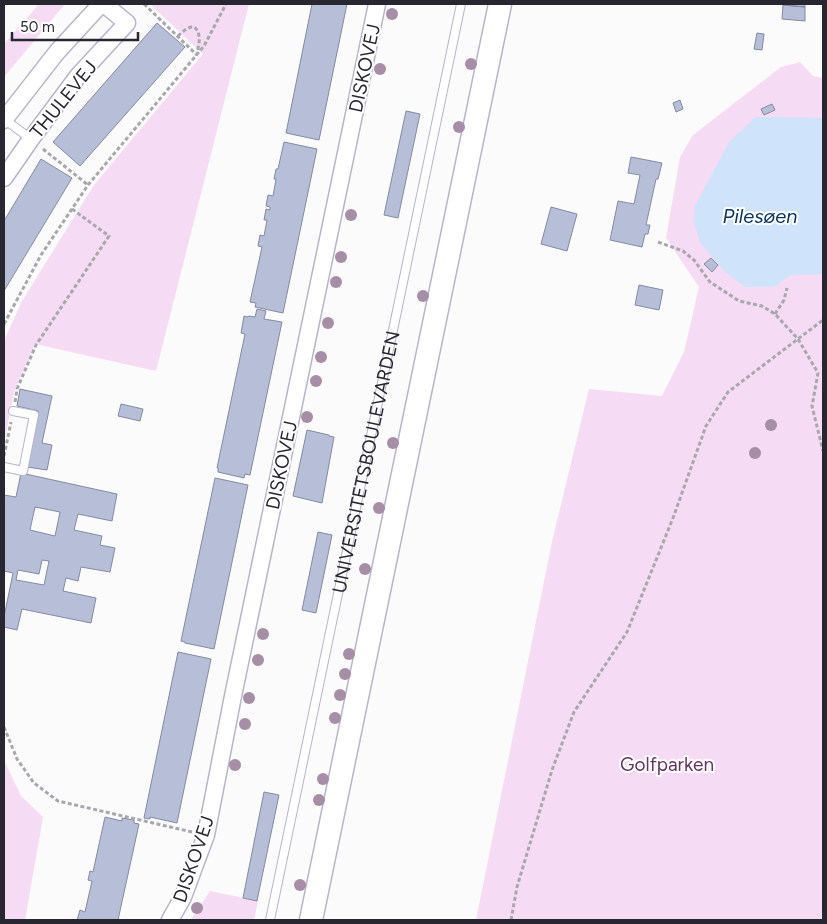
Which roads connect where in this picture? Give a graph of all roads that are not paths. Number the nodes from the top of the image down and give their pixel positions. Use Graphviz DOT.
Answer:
graph roads {
  1 [pos="103,4"];
  2 [pos="377,4"];
  3 [pos="461,4"];
  4 [pos="500,4"];
  5 [pos="4,120"];
  6 [pos="31,139"];
  7 [pos="4,178"];
  8 [pos="13,410"];
  9 [pos="4,467"];
  10 [pos="170,920"];
  11 [pos="270,920"];
  12 [pos="311,920"];
  1 -- 5 [label="street, THULEVEJ"];
  1 -- 6 [label="street, THULEVEJ"];
  2 -- 10 [label="street, DISKOVEJ"];
  3 -- 11 [label="lane, UNIVERSITETSBOULEVARDEN"];
  4 -- 12 [label="main road, UNIVERSITETSBOULEVARDEN"];
  5 -- 6 [label="lane"];
  6 -- 7 [label="street, THULEVEJ"];
  8 -- 9 [label="lane"];
}
